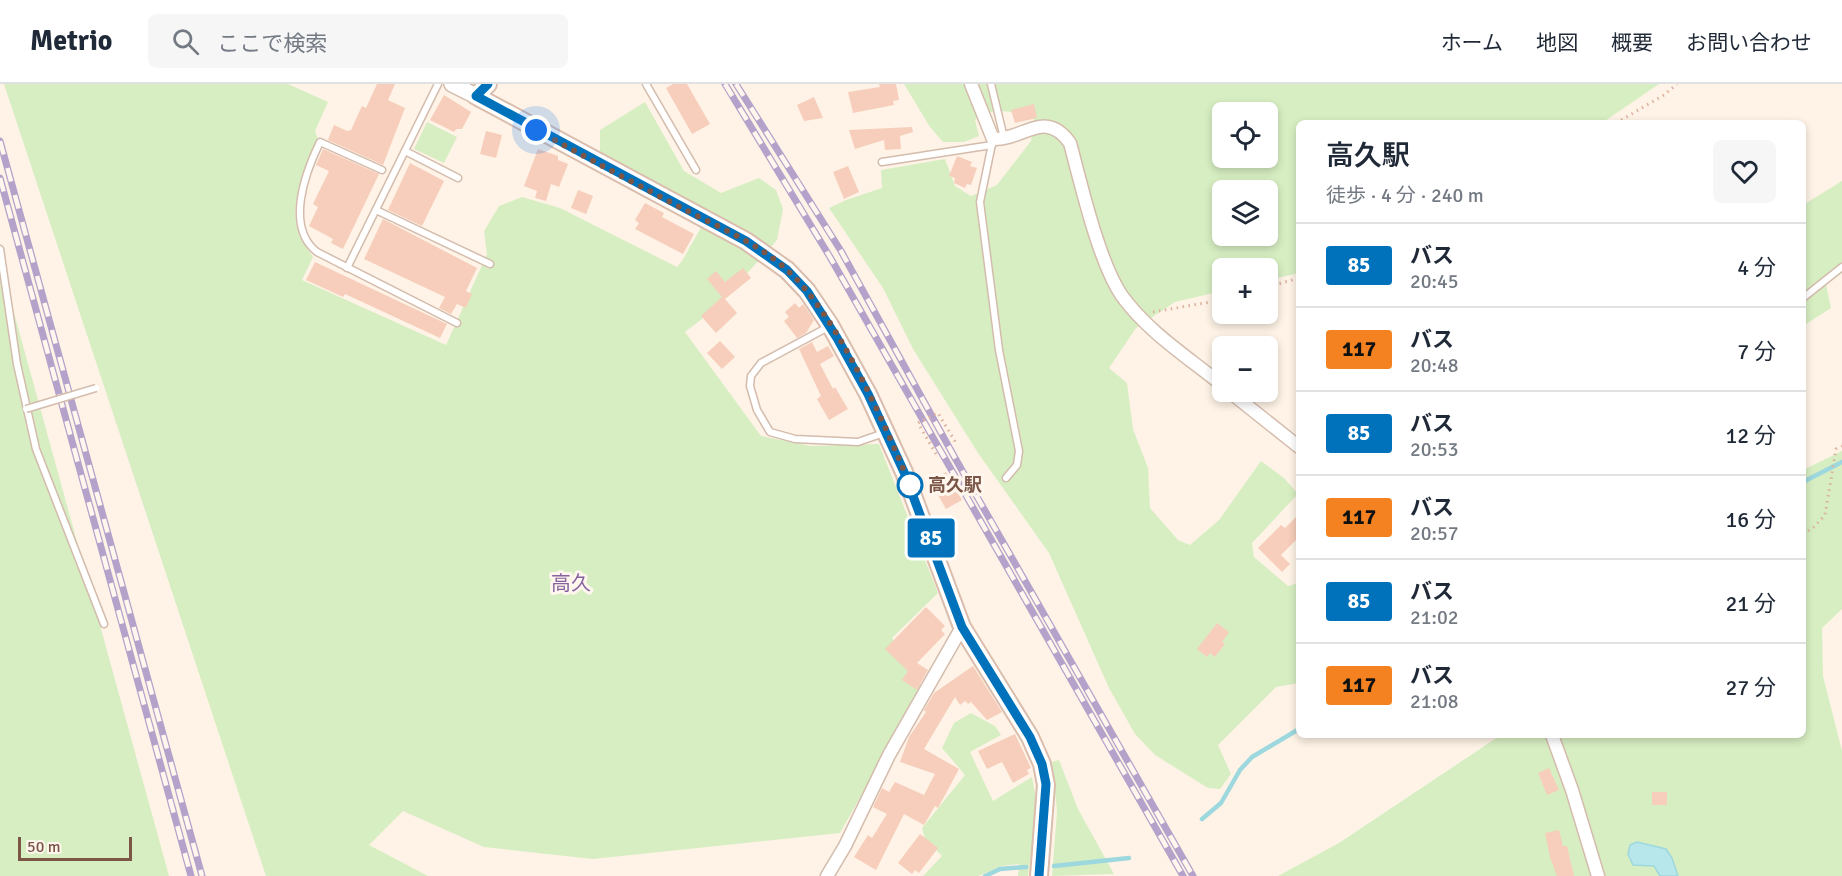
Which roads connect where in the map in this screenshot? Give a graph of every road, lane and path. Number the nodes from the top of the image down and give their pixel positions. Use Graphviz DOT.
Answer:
graph roads {
  1 [pos="438,84"];
  2 [pos="452,84"];
  3 [pos="488,84"];
  4 [pos="646,84"];
  5 [pos="971,84"];
  6 [pos="991,84"];
  7 [pos="1677,84"];
  8 [pos="476,96"];
  9 [pos="1621,120"];
  10 [pos="997,141"];
  11 [pos="405,151"];
  12 [pos="882,162"];
  13 [pos="382,170"];
  14 [pos="696,170"];
  15 [pos="458,178"];
  16 [pos="376,210"];
  17 [pos="0,249"];
  18 [pos="490,264"];
  19 [pos="1842,267"];
  20 [pos="347,268"];
  21 [pos="1296,279"];
  22 [pos="1278,284"];
  23 [pos="1806,296"];
  24 [pos="1212,302"];
  25 [pos="1137,313"];
  26 [pos="457,323"];
  27 [pos="830,325"];
  28 [pos="1212,377"];
  29 [pos="96,388"];
  30 [pos="1243,402"];
  31 [pos="26,409"];
  32 [pos="886,432"];
  33 [pos="956,443"];
  34 [pos="1296,445"];
  35 [pos="1842,446"];
  36 [pos="936,454"];
  37 [pos="1006,478"];
  38 [pos="1806,532"];
  39 [pos="104,624"];
  40 [pos="962,627"];
  41 [pos="1553,738"];
  42 [pos="827,876"];
  43 [pos="1039,876"];
  44 [pos="1598,876"];
  1 -- 11 [label="lane"];
  2 -- 8 [label="street"];
  3 -- 8 [label="main road"];
  4 -- 14 [label="lane"];
  5 -- 10 [label="street"];
  6 -- 10 [label="lane"];
  7 -- 9 [label="path"];
  8 -- 27 [label="main road"];
  10 -- 12 [label="lane"];
  10 -- 25 [label="street"];
  10 -- 37 [label="lane"];
  11 -- 15 [label="lane"];
  11 -- 16 [label="lane"];
  13 -- 20 [label="lane"];
  16 -- 18 [label="lane"];
  16 -- 20 [label="lane"];
  17 -- 31 [label="lane"];
  19 -- 23 [label="lane"];
  20 -- 26 [label="lane"];
  21 -- 22 [label="path"];
  24 -- 25 [label="path"];
  25 -- 28 [label="street"];
  27 -- 32 [label="main road"];
  27 -- 32 [label="lane"];
  29 -- 31 [label="lane, bridge"];
  30 -- 34 [label="street"];
  31 -- 39 [label="lane"];
  32 -- 40 [label="main road"];
  33 -- 36 [label="path, bridge"];
  35 -- 38 [label="path"];
  40 -- 42 [label="street"];
  40 -- 43 [label="main road"];
  41 -- 44 [label="street"];
}
